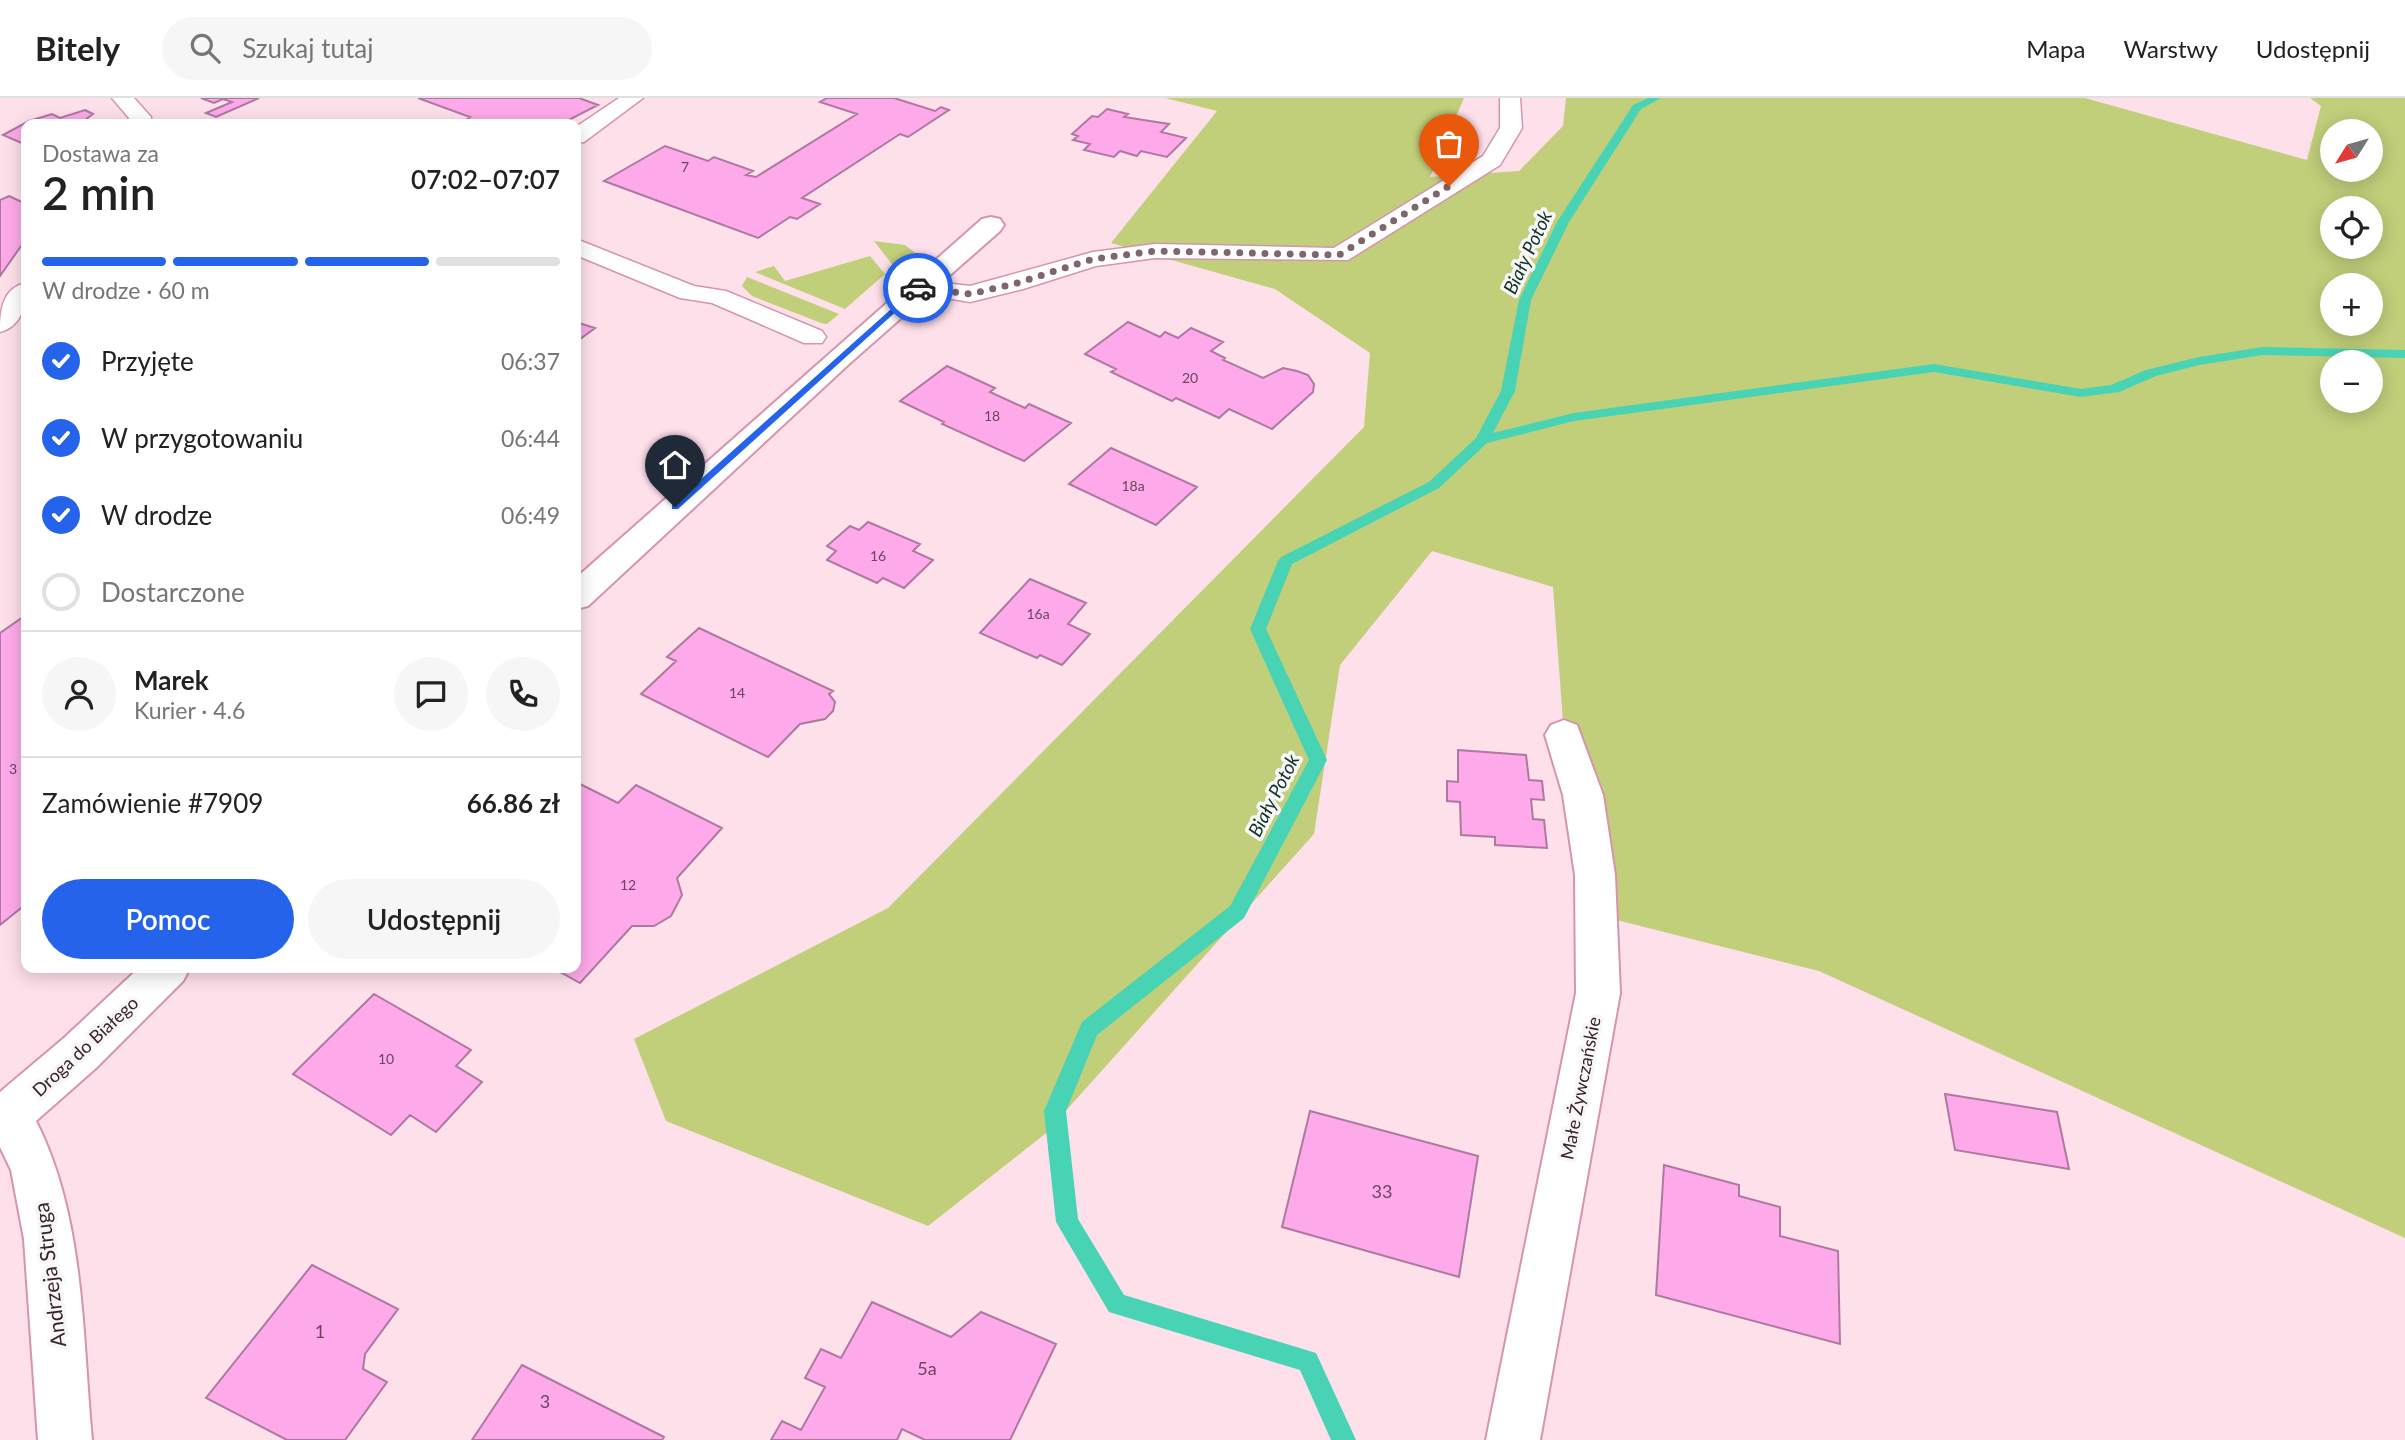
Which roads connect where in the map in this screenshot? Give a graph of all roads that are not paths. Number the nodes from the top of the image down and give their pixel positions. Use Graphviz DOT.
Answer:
graph roads {
  1 [pos="122,98"];
  2 [pos="634,98"];
  3 [pos="1510,98"];
  4 [pos="140,119"];
  5 [pos="581,134"];
  6 [pos="991,225"];
  7 [pos="581,248"];
  8 [pos="919,287"];
  9 [pos="21,297"];
  10 [pos="0,324"];
  11 [pos="813,337"];
  12 [pos="581,592"];
  13 [pos="1564,735"];
  14 [pos="163,973"];
  15 [pos="5,1119"];
  16 [pos="65,1440"];
  17 [pos="1513,1440"];
  1 -- 4 [label="lane"];
  2 -- 5 [label="lane"];
  3 -- 8 [label="lane"];
  6 -- 8 [label="street"];
  7 -- 11 [label="lane"];
  8 -- 12 [label="street"];
  9 -- 10 [label="lane"];
  13 -- 17 [label="street, Małe Żywczańskie"];
  14 -- 15 [label="street, Droga do Białego"];
  15 -- 16 [label="street, Andrzeja Struga"];
}
